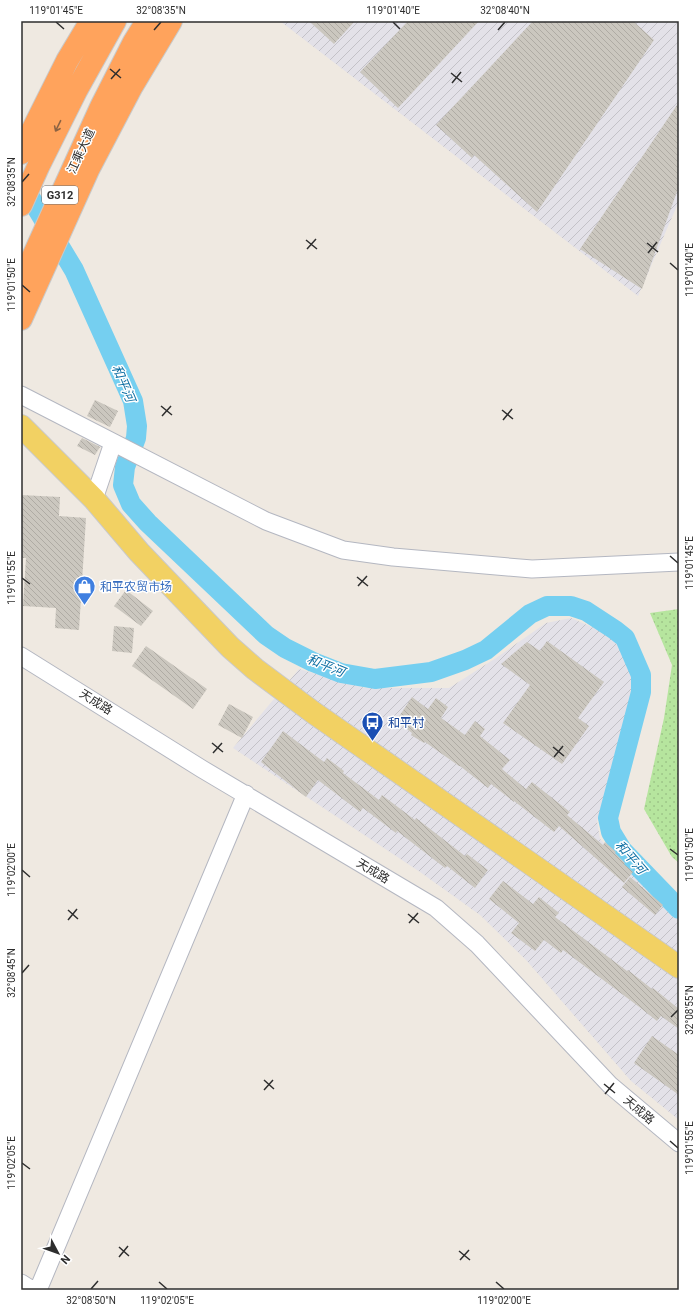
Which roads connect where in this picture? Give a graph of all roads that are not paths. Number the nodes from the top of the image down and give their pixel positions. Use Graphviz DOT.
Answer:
graph roads {
  1 [pos="82,21"];
  2 [pos="91,21"];
  3 [pos="104,21"];
  4 [pos="116,21"];
  5 [pos="147,21"];
  6 [pos="157,21"];
  7 [pos="171,21"];
  8 [pos="22,126"];
  9 [pos="21,153"];
  10 [pos="21,167"];
  11 [pos="21,205"];
  12 [pos="46,256"];
  13 [pos="21,283"];
  14 [pos="21,305"];
  15 [pos="21,319"];
  16 [pos="21,395"];
  17 [pos="21,426"];
  18 [pos="118,445"];
  19 [pos="94,499"];
  20 [pos="679,562"];
  21 [pos="21,656"];
  22 [pos="246,794"];
  23 [pos="679,967"];
  24 [pos="679,1143"];
  25 [pos="21,1284"];
  26 [pos="32,1290"];
  27 [pos="38,1290"];
  1 -- 8 [label="street"];
  2 -- 9 [label="highway"];
  3 -- 10 [label="street"];
  4 -- 11 [label="highway, G312, one-way"];
  5 -- 13 [label="highway, 江乘大道 / G312"];
  6 -- 12 [label="street"];
  7 -- 12 [label="highway"];
  12 -- 14 [label="street"];
  12 -- 15 [label="highway"];
  16 -- 18 [label="street"];
  17 -- 19 [label="main road"];
  18 -- 19 [label="street"];
  18 -- 20 [label="street"];
  19 -- 23 [label="main road"];
  21 -- 22 [label="street, 天成路"];
  22 -- 24 [label="street, 天成路"];
  22 -- 27 [label="street"];
  25 -- 26 [label="street"];
}
